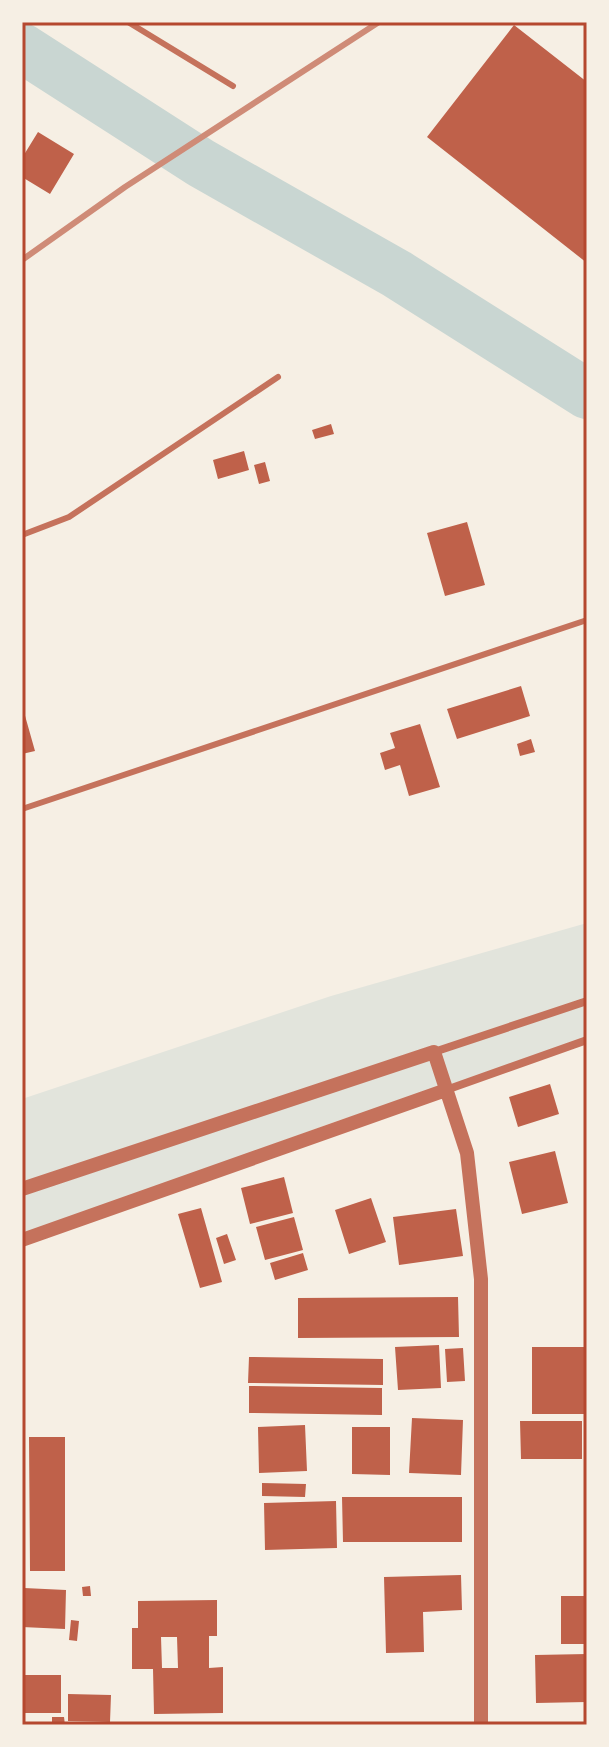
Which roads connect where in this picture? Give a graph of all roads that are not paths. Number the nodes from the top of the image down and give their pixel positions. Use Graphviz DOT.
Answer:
graph roads {
  1 [pos="128,22"];
  2 [pos="233,86"];
  3 [pos="278,377"];
  4 [pos="22,535"];
  5 [pos="587,620"];
  6 [pos="22,809"];
  7 [pos="587,1001"];
  8 [pos="587,1040"];
  9 [pos="434,1052"];
  10 [pos="446,1090"];
  11 [pos="22,1189"];
  12 [pos="22,1240"];
  13 [pos="481,1725"];
  1 -- 2 [label="lane"];
  3 -- 4 [label="lane"];
  5 -- 6 [label="lane"];
  7 -- 9 [label="street"];
  8 -- 10 [label="street"];
  9 -- 10 [label="street"];
  9 -- 11 [label="street"];
  10 -- 12 [label="street"];
  10 -- 13 [label="street"];
}
